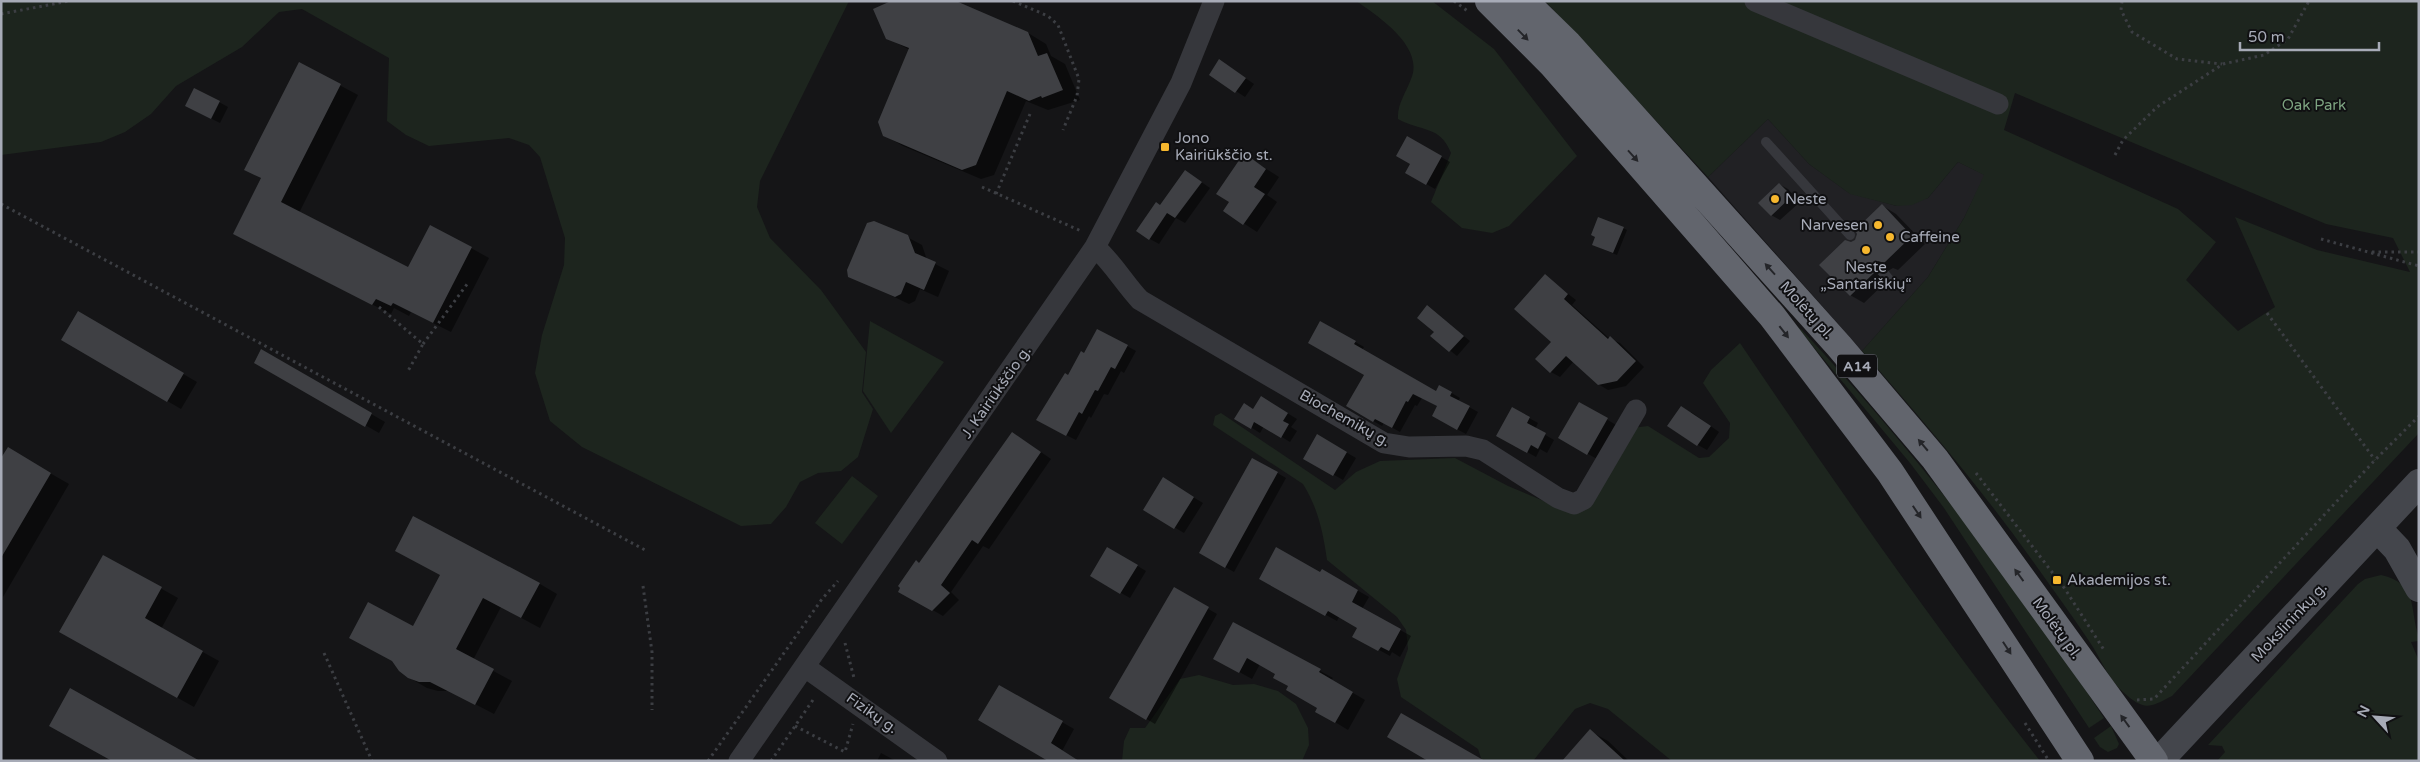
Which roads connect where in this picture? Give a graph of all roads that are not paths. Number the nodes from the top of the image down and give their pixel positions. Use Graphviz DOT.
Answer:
graph roads {
  1 [pos="1214,1"];
  2 [pos="1488,1"];
  3 [pos="1524,1"];
  4 [pos="1755,1"];
  5 [pos="1998,104"];
  6 [pos="1766,142"];
  7 [pos="1850,235"];
  8 [pos="1098,243"];
  9 [pos="1879,268"];
  10 [pos="1894,285"];
  11 [pos="1636,410"];
  12 [pos="2419,483"];
  13 [pos="2377,528"];
  14 [pos="2419,588"];
  15 [pos="813,672"];
  16 [pos="739,761"];
  17 [pos="937,761"];
  18 [pos="2080,761"];
  19 [pos="2154,761"];
  20 [pos="2159,761"];
  1 -- 8 [label="street, J. Kairiūkščio g."];
  2 -- 18 [label="highway, Molėtų pl. / A14, one-way"];
  19 -- 3 [label="highway, Molėtų pl. / A14, one-way"];
  4 -- 5 [label="street"];
  6 -- 7 [label="lane"];
  8 -- 11 [label="street, Biochemikų g."];
  8 -- 15 [label="street, J. Kairiūkščio g."];
  9 -- 10 [label="lane"];
  12 -- 13 [label="main road, Mokslininkų g."];
  13 -- 14 [label="main road"];
  13 -- 20 [label="main road, Mokslininkų g."];
  15 -- 16 [label="street, J. Kairiūkščio g."];
  15 -- 17 [label="street, Fizikų g."];
}
